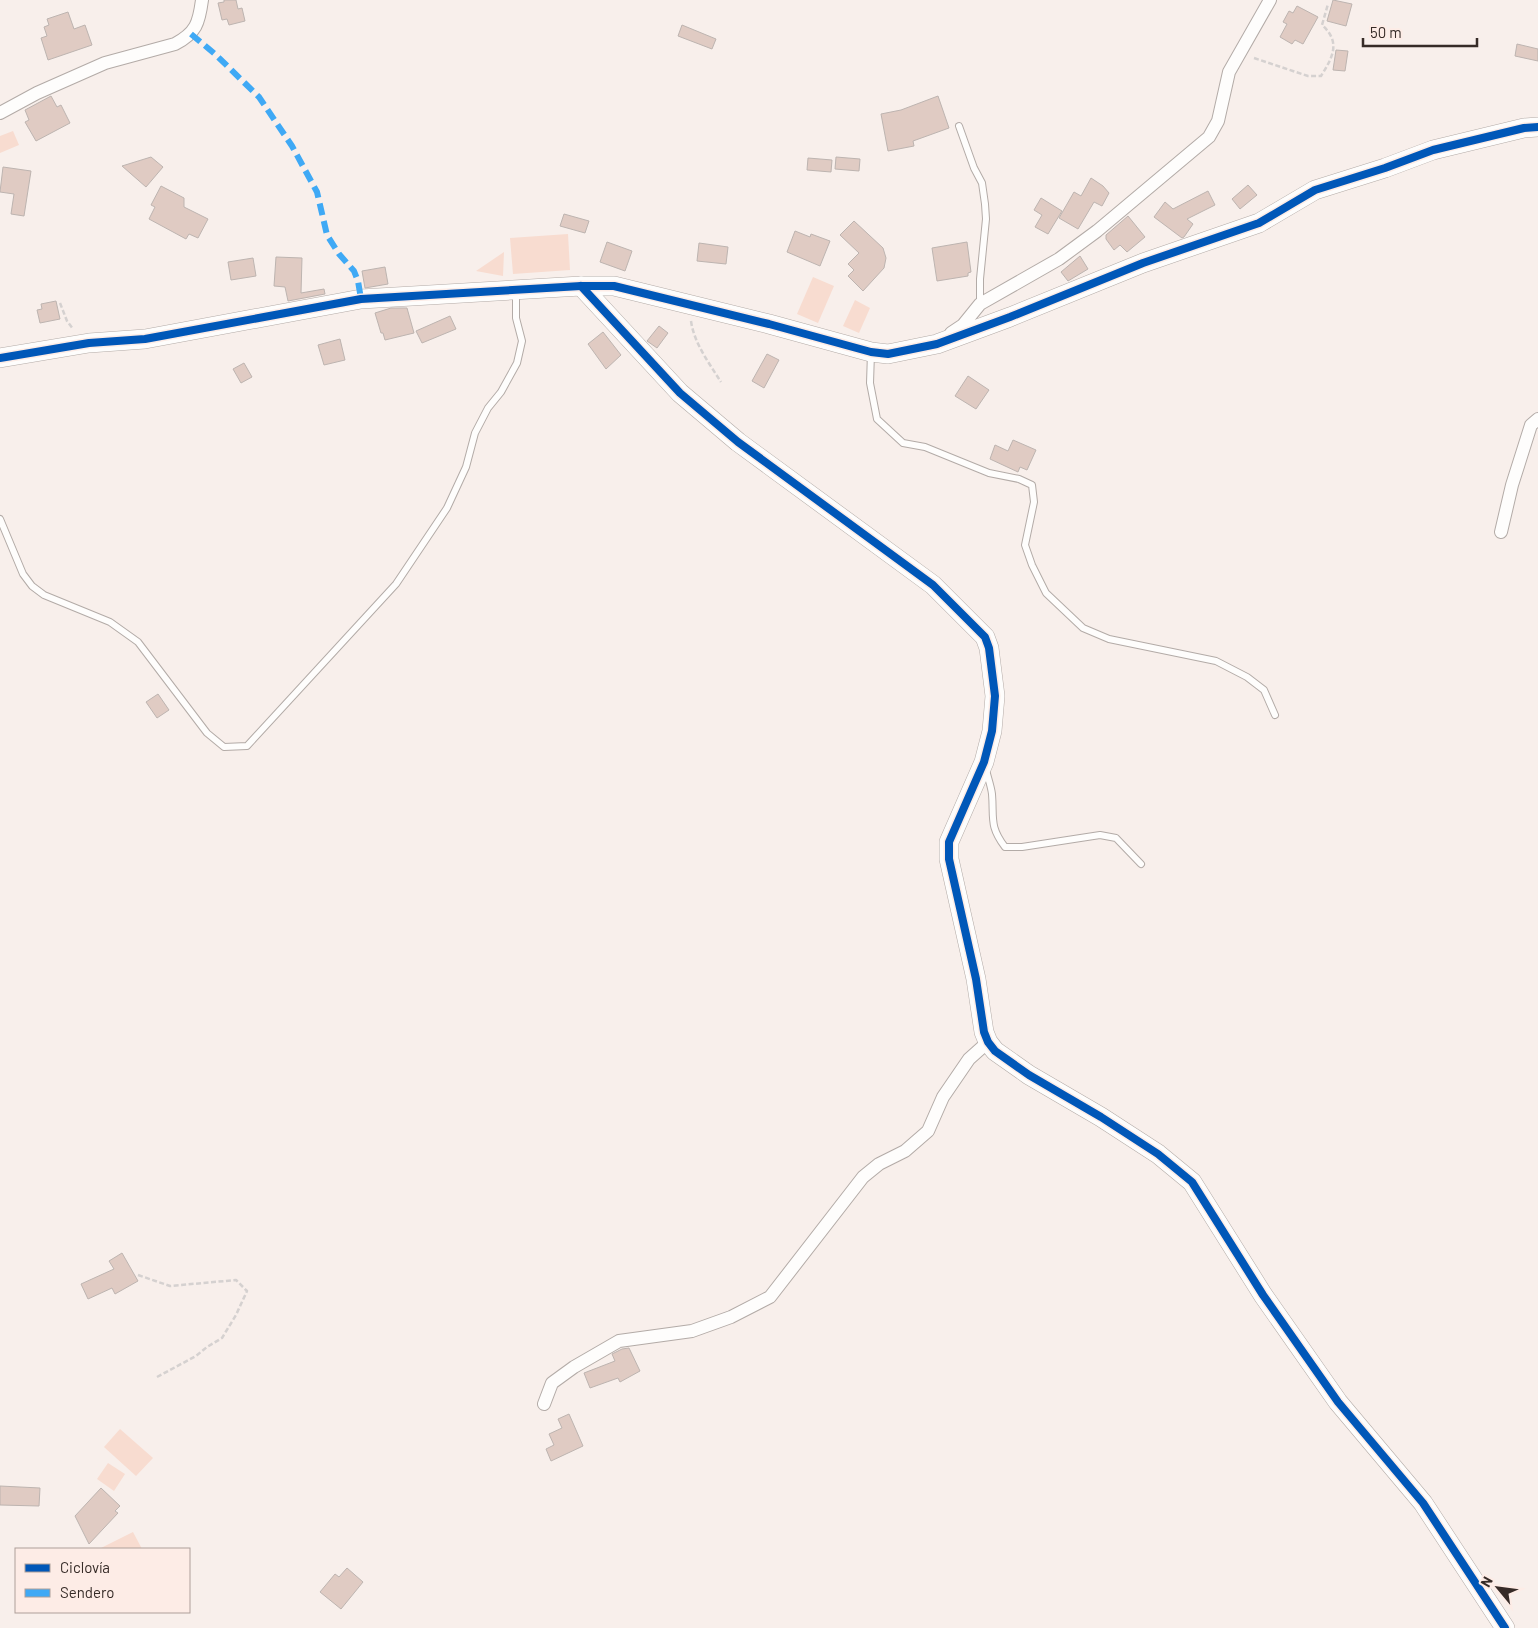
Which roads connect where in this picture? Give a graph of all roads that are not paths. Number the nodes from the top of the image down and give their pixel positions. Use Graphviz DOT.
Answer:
graph roads {
  1 [pos="202,0"];
  2 [pos="1270,0"];
  3 [pos="0,114"];
  4 [pos="960,126"];
  5 [pos="1538,127"];
  6 [pos="581,286"];
  7 [pos="516,289"];
  8 [pos="980,304"];
  9 [pos="937,344"];
  10 [pos="871,352"];
  11 [pos="0,358"];
  12 [pos="1538,419"];
  13 [pos="0,519"];
  14 [pos="1501,532"];
  15 [pos="1276,715"];
  16 [pos="984,762"];
  17 [pos="1141,864"];
  18 [pos="988,1042"];
  19 [pos="544,1404"];
  20 [pos="1505,1628"];
  1 -- 3 [label="street"];
  2 -- 8 [label="street"];
  4 -- 8 [label="lane"];
  5 -- 9 [label="street"];
  6 -- 7 [label="street"];
  6 -- 10 [label="street"];
  6 -- 16 [label="street"];
  7 -- 11 [label="street"];
  7 -- 13 [label="lane"];
  8 -- 9 [label="street"];
  9 -- 10 [label="street"];
  10 -- 15 [label="lane"];
  12 -- 14 [label="street"];
  16 -- 17 [label="lane"];
  16 -- 18 [label="street"];
  18 -- 19 [label="street"];
  18 -- 20 [label="street"];
}
